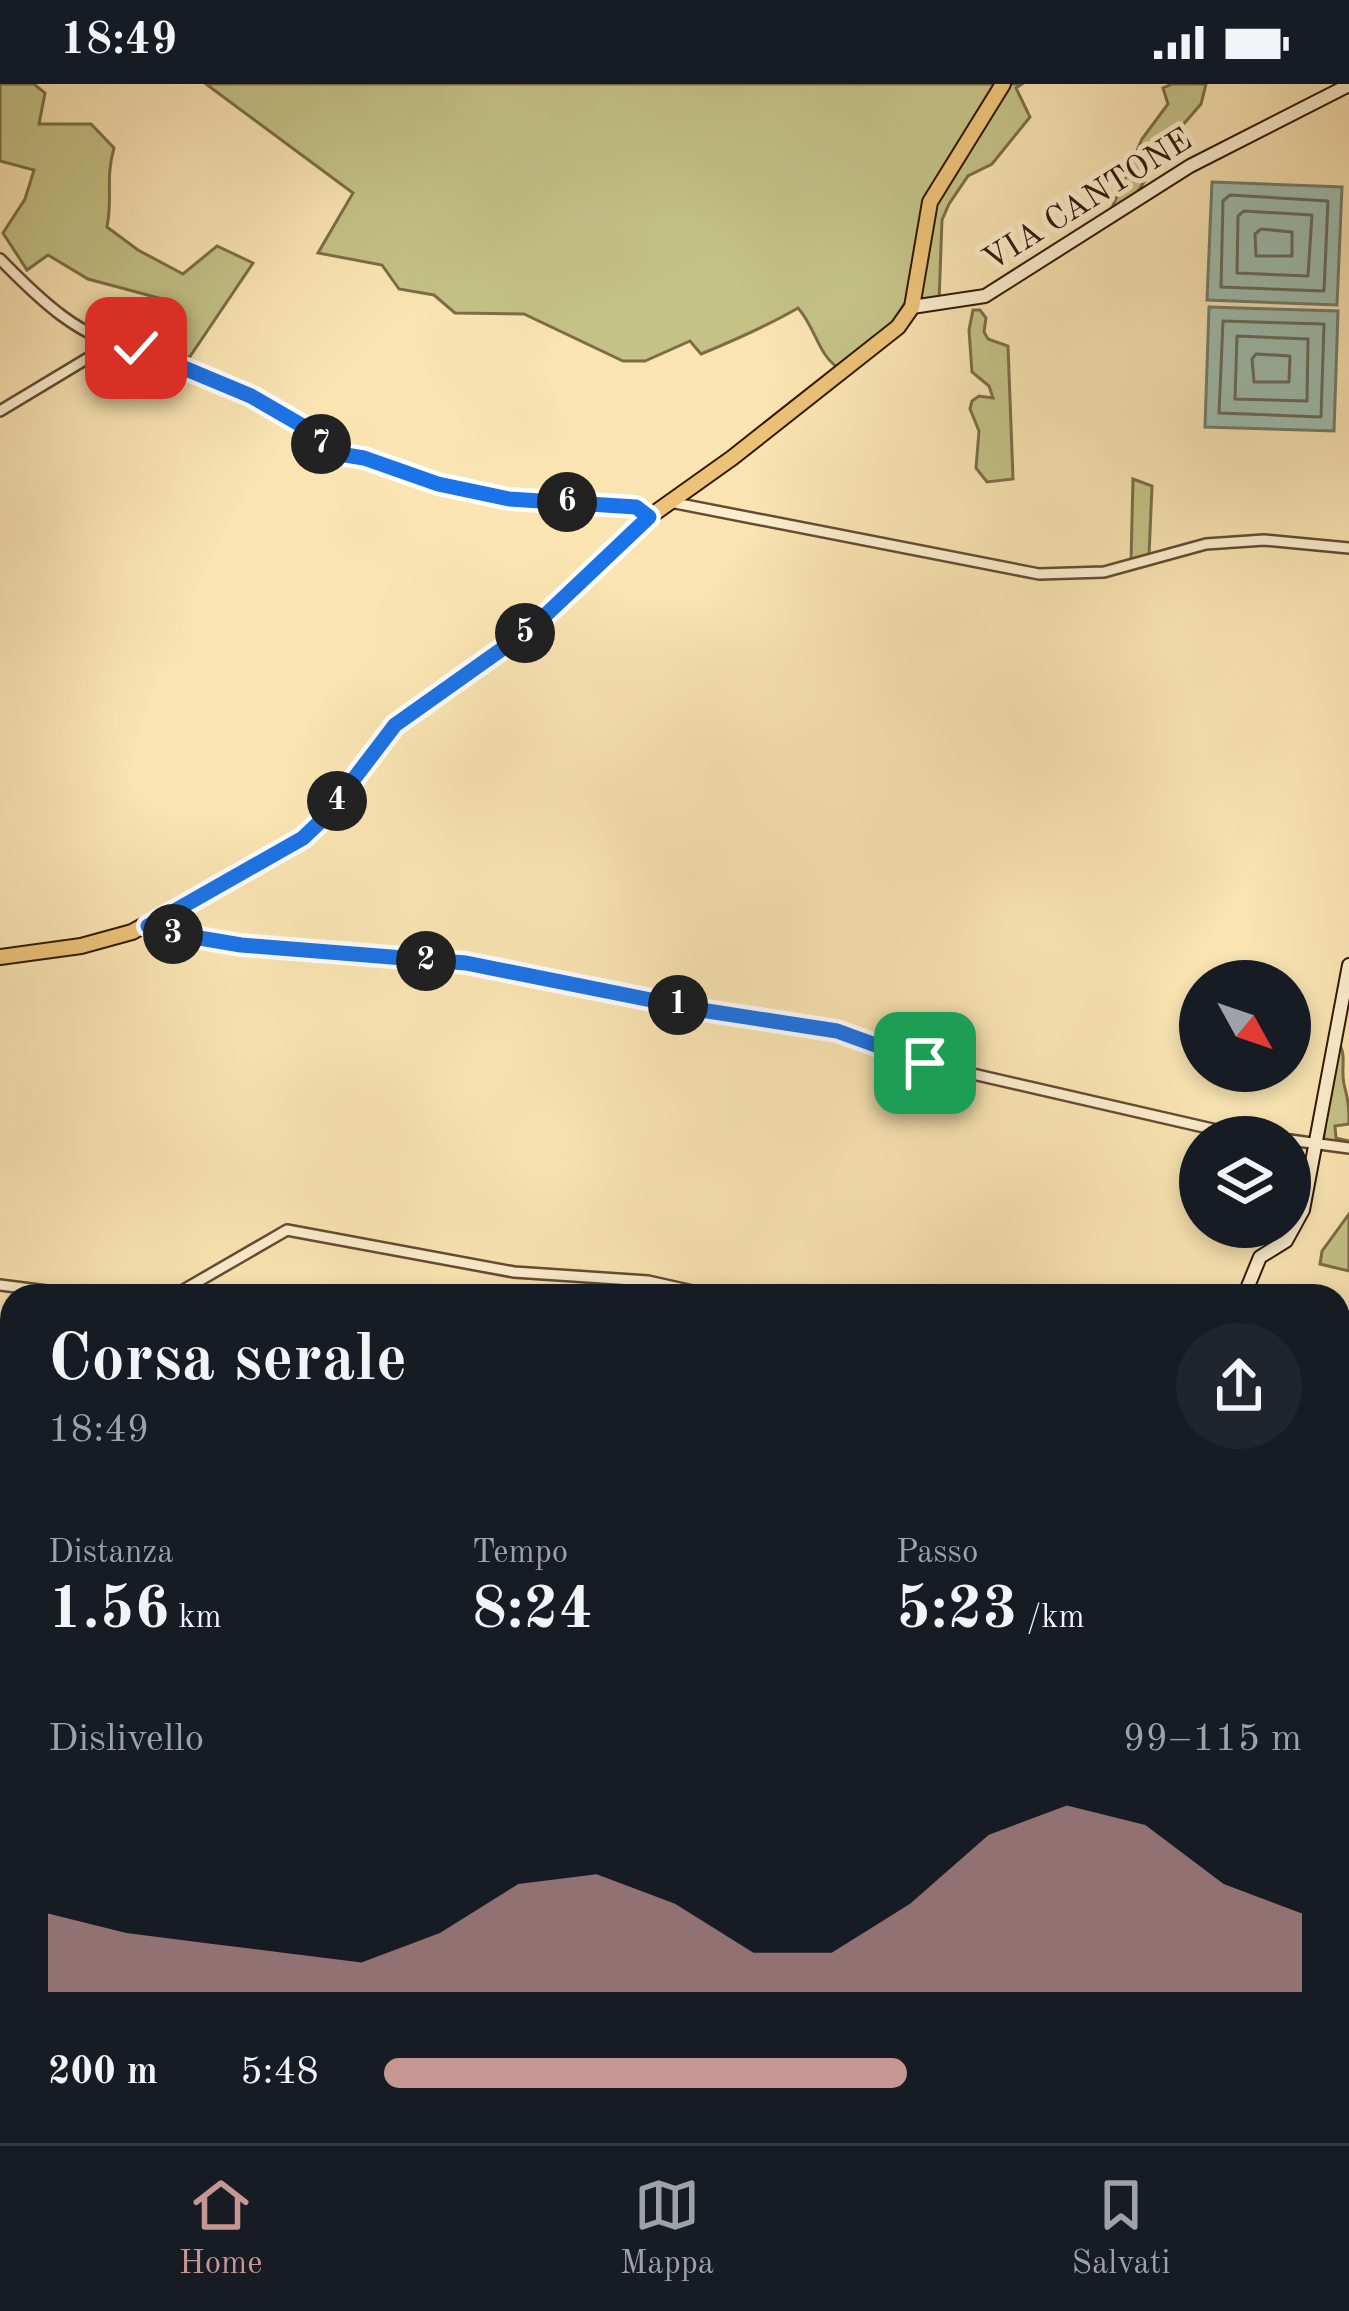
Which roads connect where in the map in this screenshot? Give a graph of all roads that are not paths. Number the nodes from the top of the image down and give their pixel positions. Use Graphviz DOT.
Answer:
graph roads {
  1 [pos="1003,84"];
  2 [pos="1349,85"];
  3 [pos="0,260"];
  4 [pos="912,307"];
  5 [pos="117,346"];
  6 [pos="0,410"];
  7 [pos="670,502"];
  8 [pos="649,517"];
  9 [pos="1349,548"];
  10 [pos="148,926"];
  11 [pos="0,958"];
  12 [pos="1349,964"];
  13 [pos="1179,1120"];
  14 [pos="1311,1144"];
  15 [pos="1318,1146"];
  16 [pos="1349,1148"];
  17 [pos="193,1284"];
  18 [pos="661,1284"];
  19 [pos="1249,1284"];
  1 -- 4 [label="main road"];
  2 -- 4 [label="main road, VIA CANTONE"];
  3 -- 5 [label="street"];
  4 -- 7 [label="main road"];
  5 -- 6 [label="street"];
  5 -- 8 [label="street"];
  7 -- 8 [label="main road"];
  7 -- 9 [label="street"];
  8 -- 10 [label="main road"];
  10 -- 11 [label="main road"];
  10 -- 13 [label="street"];
  12 -- 15 [label="main road"];
  14 -- 15 [label="street"];
  15 -- 16 [label="street"];
  15 -- 19 [label="main road"];
  17 -- 18 [label="street"];
}
